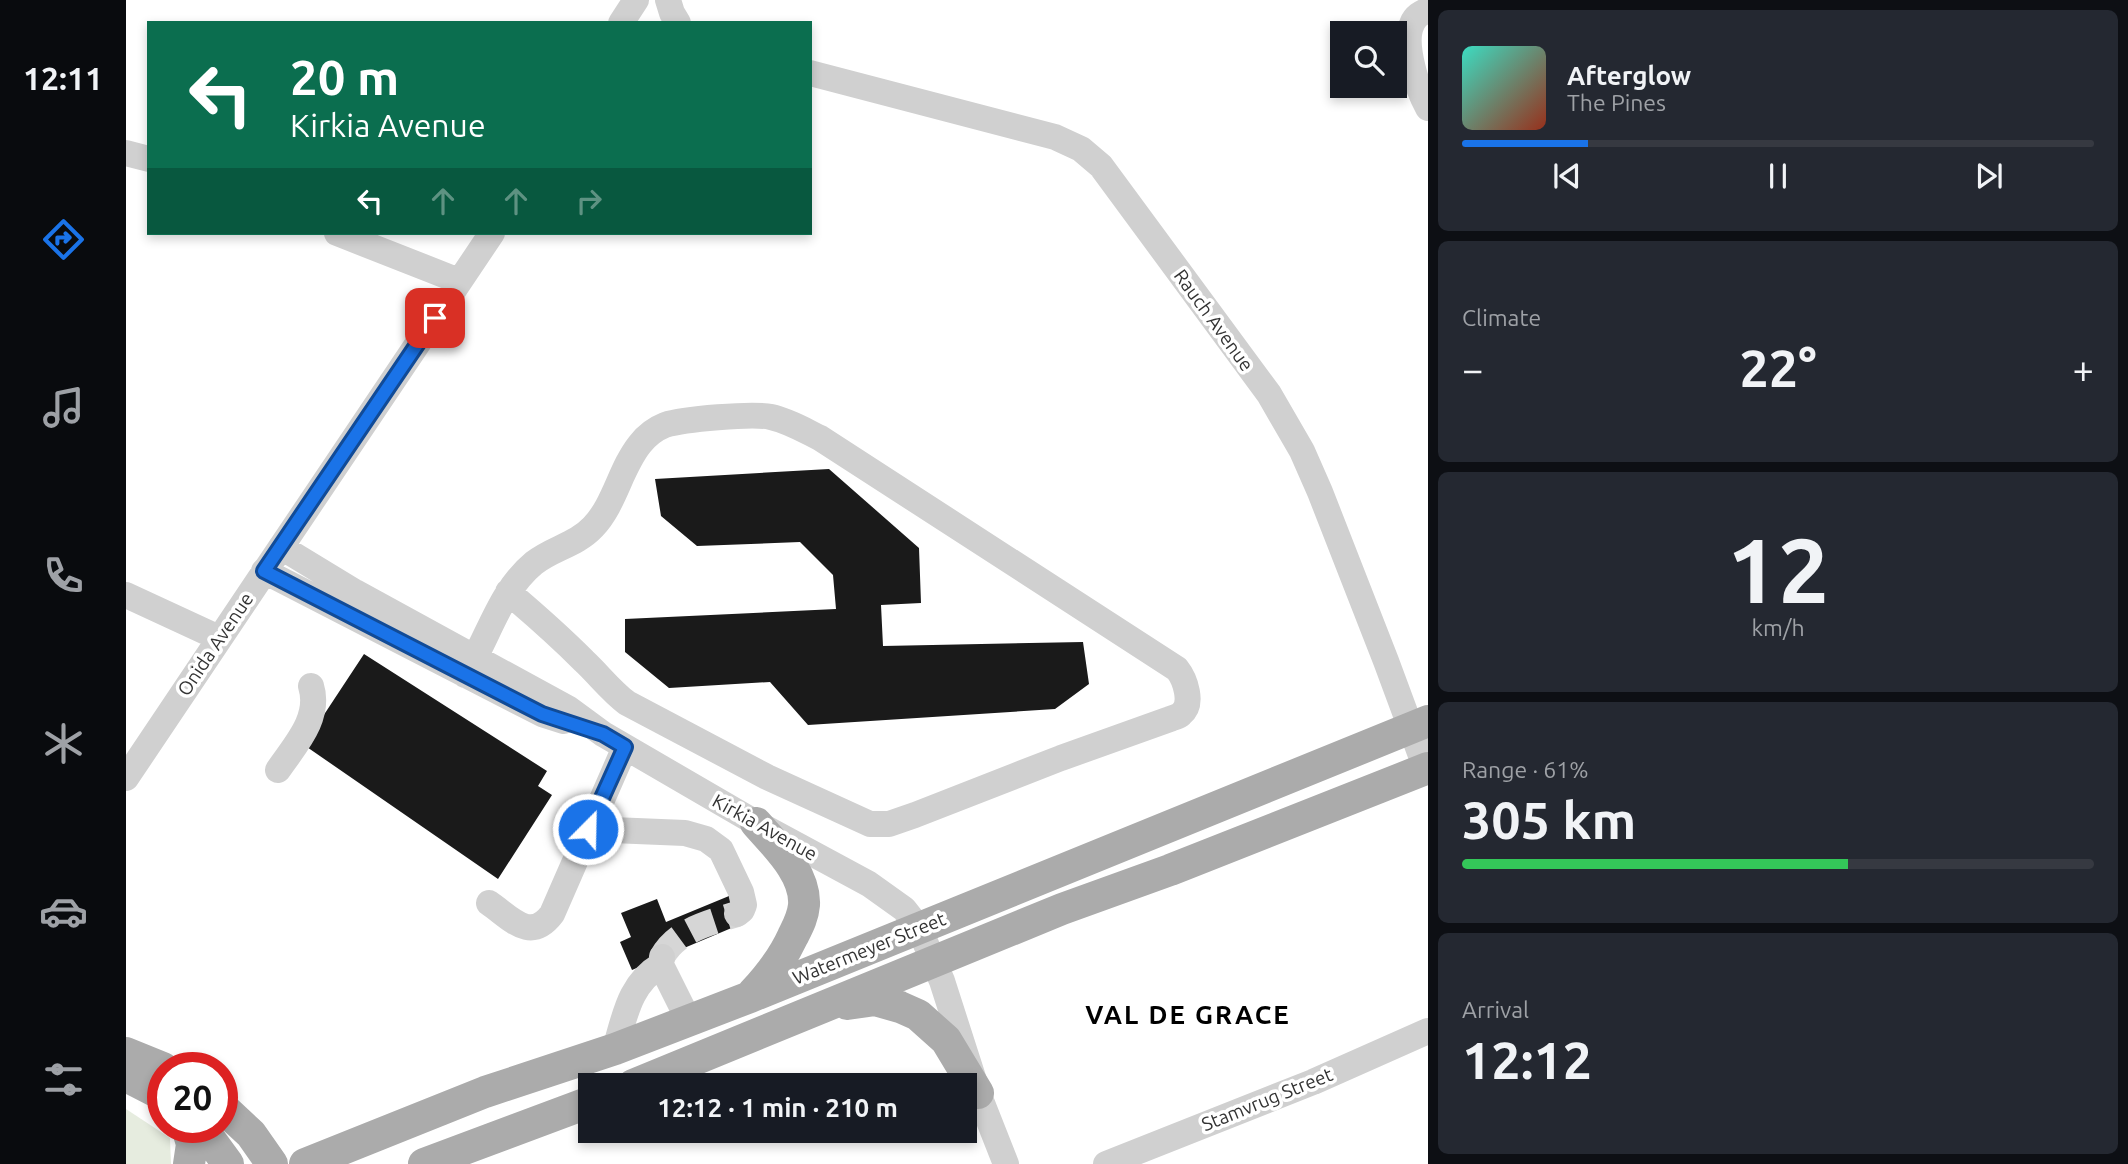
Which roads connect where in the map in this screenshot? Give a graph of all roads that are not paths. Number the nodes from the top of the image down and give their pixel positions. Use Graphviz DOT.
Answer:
graph roads {
  1 [pos="636,0"];
  2 [pos="657,0"];
  3 [pos="668,0"];
  4 [pos="1428,10"];
  5 [pos="622,21"];
  6 [pos="643,21"];
  7 [pos="677,21"];
  8 [pos="812,73"];
  9 [pos="1428,108"];
  10 [pos="126,153"];
  11 [pos="147,158"];
  12 [pos="342,235"];
  13 [pos="491,235"];
  14 [pos="459,281"];
  15 [pos="281,547"];
  16 [pos="264,571"];
  17 [pos="508,592"];
  18 [pos="126,595"];
  19 [pos="372,615"];
  20 [pos="219,638"];
  21 [pos="471,666"];
  22 [pos="311,686"];
  23 [pos="1419,725"];
  24 [pos="614,740"];
  25 [pos="1427,769"];
  26 [pos="278,770"];
  27 [pos="126,778"];
  28 [pos="756,823"];
  29 [pos="588,829"];
  30 [pos="489,903"];
  31 [pos="737,914"];
  32 [pos="919,928"];
  33 [pos="933,962"];
  34 [pos="750,997"];
  35 [pos="823,1007"];
  36 [pos="689,1020"];
  37 [pos="1428,1031"];
  38 [pos="615,1049"];
  39 [pos="126,1054"];
  40 [pos="147,1062"];
  41 [pos="662,1073"];
  42 [pos="126,1076"];
  43 [pos="147,1087"];
  44 [pos="126,1089"];
  45 [pos="978,1093"];
  46 [pos="147,1097"];
  47 [pos="578,1106"];
  48 [pos="238,1122"];
  49 [pos="192,1143"];
  50 [pos="213,1143"];
  51 [pos="189,1164"];
  52 [pos="228,1164"];
  53 [pos="272,1164"];
  54 [pos="305,1164"];
  55 [pos="424,1164"];
  56 [pos="1006,1164"];
  57 [pos="1105,1164"];
  1 -- 5 [label="street"];
  2 -- 6 [label="street"];
  3 -- 7 [label="street"];
  4 -- 9 [label="street"];
  8 -- 23 [label="street, Rauch Avenue"];
  10 -- 11 [label="street"];
  12 -- 14 [label="street"];
  13 -- 14 [label="street, Onida Avenue"];
  14 -- 15 [label="street, Onida Avenue"];
  15 -- 16 [label="street, Onida Avenue"];
  15 -- 19 [label="street, Kirkia Avenue"];
  16 -- 19 [label="street, Kirkia Avenue"];
  16 -- 20 [label="street, Onida Avenue"];
  17 -- 17 [label="street"];
  17 -- 21 [label="street"];
  18 -- 20 [label="street"];
  19 -- 21 [label="street, Kirkia Avenue"];
  20 -- 27 [label="street, Onida Avenue"];
  21 -- 24 [label="street, Kirkia Avenue"];
  22 -- 26 [label="street"];
  23 -- 25 [label="street, Rauch Avenue"];
  23 -- 32 [label="main road, Watermeyer Street"];
  24 -- 28 [label="street, Kirkia Avenue"];
  24 -- 29 [label="street"];
  25 -- 33 [label="main road, Watermeyer Street"];
  28 -- 32 [label="street, Kirkia Avenue"];
  28 -- 34 [label="main road"];
  29 -- 30 [label="street"];
  29 -- 31 [label="street"];
  32 -- 33 [label="street"];
  32 -- 34 [label="main road, Watermeyer Street"];
  33 -- 35 [label="main road, Watermeyer Street"];
  33 -- 45 [label="street"];
  34 -- 36 [label="main road, Watermeyer Street"];
  35 -- 41 [label="main road, Watermeyer Street"];
  35 -- 45 [label="main road"];
  36 -- 38 [label="main road, Watermeyer Street"];
  36 -- 38 [label="street"];
  37 -- 57 [label="street, Stamvrug Street"];
  38 -- 54 [label="main road, Watermeyer Street"];
  39 -- 40 [label="main road"];
  42 -- 43 [label="main road"];
  44 -- 46 [label="main road"];
  45 -- 56 [label="street"];
  47 -- 55 [label="main road"];
  48 -- 53 [label="main road"];
  49 -- 51 [label="main road"];
  50 -- 52 [label="main road"];
}
